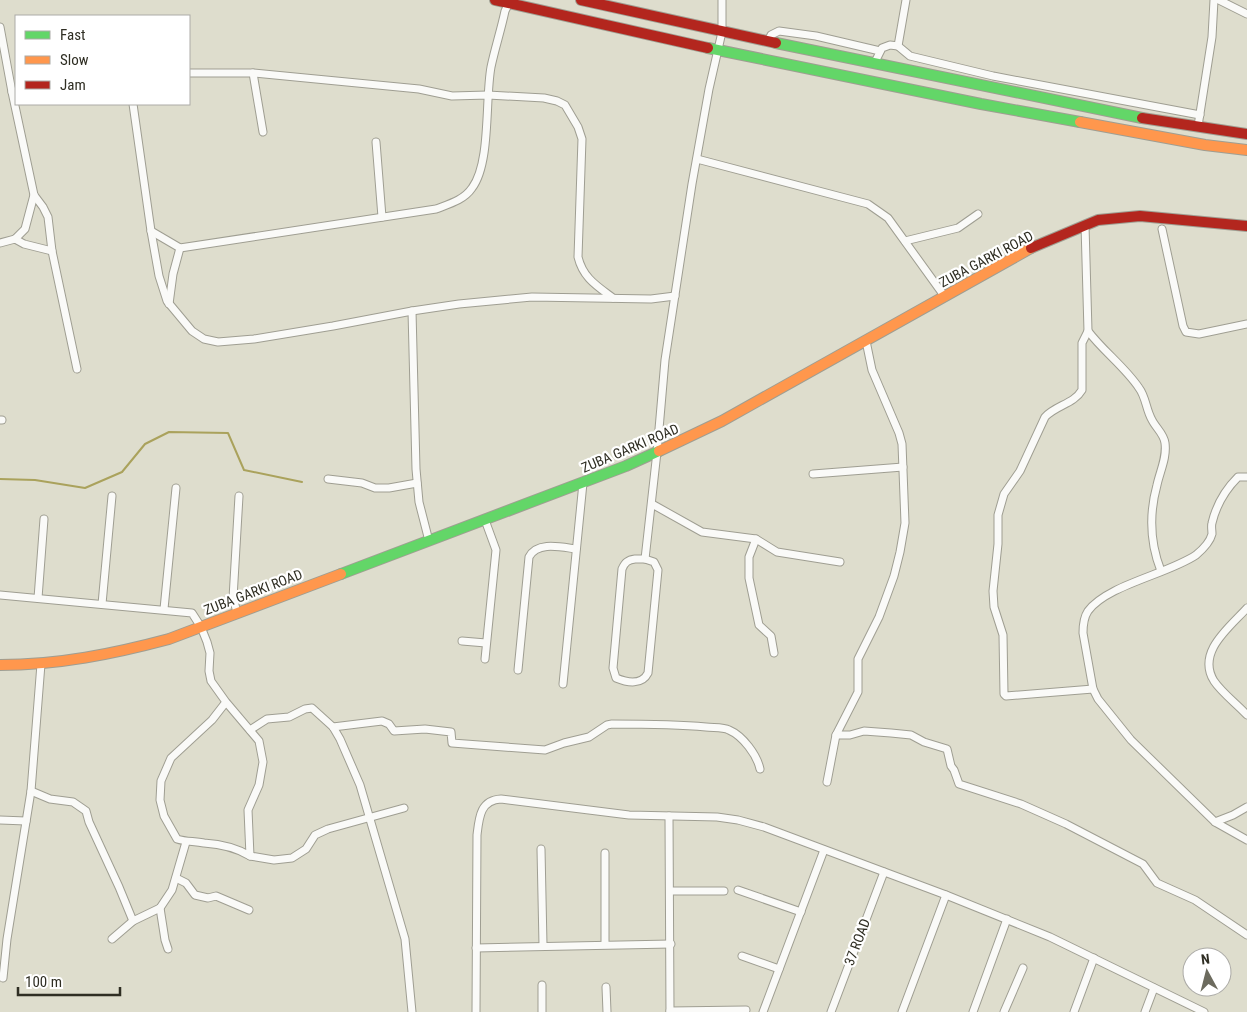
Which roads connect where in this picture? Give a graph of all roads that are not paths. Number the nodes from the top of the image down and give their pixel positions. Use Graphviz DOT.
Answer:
graph roads {
  1 [pos="495,0"];
  2 [pos="581,0"];
  3 [pos="722,0"];
  4 [pos="906,0"];
  5 [pos="1214,0"];
  6 [pos="1220,0"];
  7 [pos="509,3"];
  8 [pos="1247,14"];
  9 [pos="0,27"];
  10 [pos="722,32"];
  11 [pos="768,41"];
  12 [pos="898,46"];
  13 [pos="719,51"];
  14 [pos="880,51"];
  15 [pos="875,62"];
  16 [pos="190,73"];
  17 [pos="253,74"];
  18 [pos="14,91"];
  19 [pos="488,95"];
  20 [pos="17,105"];
  21 [pos="133,107"];
  22 [pos="1200,115"];
  23 [pos="1198,126"];
  24 [pos="262,132"];
  25 [pos="1247,134"];
  26 [pos="376,142"];
  27 [pos="1247,150"];
  28 [pos="698,159"];
  29 [pos="34,195"];
  30 [pos="978,214"];
  31 [pos="382,217"];
  32 [pos="1085,225"];
  33 [pos="1247,226"];
  34 [pos="1162,229"];
  35 [pos="151,231"];
  36 [pos="15,239"];
  37 [pos="905,241"];
  38 [pos="0,243"];
  39 [pos="180,248"];
  40 [pos="52,251"];
  41 [pos="674,296"];
  42 [pos="945,297"];
  43 [pos="613,298"];
  44 [pos="169,304"];
  45 [pos="412,311"];
  46 [pos="1247,324"];
  47 [pos="1088,331"];
  48 [pos="866,341"];
  49 [pos="77,369"];
  50 [pos="657,452"];
  51 [pos="903,467"];
  52 [pos="813,474"];
  53 [pos="1247,476"];
  54 [pos="328,479"];
  55 [pos="417,483"];
  56 [pos="583,483"];
  57 [pos="176,488"];
  58 [pos="112,496"];
  59 [pos="239,496"];
  60 [pos="652,504"];
  61 [pos="44,519"];
  62 [pos="485,520"];
  63 [pos="756,539"];
  64 [pos="429,541"];
  65 [pos="576,549"];
  66 [pos="644,559"];
  67 [pos="840,562"];
  68 [pos="1161,571"];
  69 [pos="0,594"];
  70 [pos="38,598"];
  71 [pos="102,604"];
  72 [pos="1247,608"];
  73 [pos="164,609"];
  74 [pos="237,612"];
  75 [pos="201,627"];
  76 [pos="462,641"];
  77 [pos="486,643"];
  78 [pos="774,653"];
  79 [pos="485,659"];
  80 [pos="41,664"];
  81 [pos="0,665"];
  82 [pos="518,670"];
  83 [pos="564,684"];
  84 [pos="1093,689"];
  85 [pos="226,702"];
  86 [pos="1247,715"];
  87 [pos="333,727"];
  88 [pos="250,730"];
  89 [pos="836,735"];
  90 [pos="760,769"];
  91 [pos="827,782"];
  92 [pos="31,791"];
  93 [pos="1247,807"];
  94 [pos="404,808"];
  95 [pos="669,816"];
  96 [pos="369,818"];
  97 [pos="0,820"];
  98 [pos="26,821"];
  99 [pos="1215,822"];
  100 [pos="1247,840"];
  101 [pos="186,842"];
  102 [pos="541,849"];
  103 [pos="824,850"];
  104 [pos="605,853"];
  105 [pos="250,856"];
  106 [pos="884,872"];
  107 [pos="176,878"];
  108 [pos="738,890"];
  109 [pos="670,891"];
  110 [pos="724,891"];
  111 [pos="946,895"];
  112 [pos="160,908"];
  113 [pos="249,910"];
  114 [pos="800,912"];
  115 [pos="1007,919"];
  116 [pos="133,921"];
  117 [pos="1247,935"];
  118 [pos="112,939"];
  119 [pos="605,944"];
  120 [pos="671,944"];
  121 [pos="543,945"];
  122 [pos="476,948"];
  123 [pos="168,949"];
  124 [pos="742,956"];
  125 [pos="1094,958"];
  126 [pos="1024,968"];
  127 [pos="779,969"];
  128 [pos="3,978"];
  129 [pos="542,985"];
  130 [pos="606,987"];
  131 [pos="1154,988"];
  132 [pos="746,1010"];
  133 [pos="412,1012"];
  134 [pos="476,1012"];
  135 [pos="542,1012"];
  136 [pos="607,1012"];
  137 [pos="670,1012"];
  138 [pos="763,1012"];
  139 [pos="831,1012"];
  140 [pos="902,1012"];
  141 [pos="973,1012"];
  142 [pos="1004,1012"];
  143 [pos="1074,1012"];
  144 [pos="1145,1012"];
  145 [pos="1204,1012"];
  1 -- 7 [label="main road"];
  2 -- 10 [label="main road"];
  3 -- 10 [label="street"];
  4 -- 12 [label="street"];
  5 -- 22 [label="street"];
  6 -- 8 [label="street"];
  7 -- 13 [label="main road"];
  7 -- 19 [label="street"];
  9 -- 18 [label="street"];
  10 -- 11 [label="main road"];
  10 -- 13 [label="street"];
  11 -- 14 [label="street"];
  11 -- 15 [label="main road"];
  12 -- 14 [label="street"];
  12 -- 22 [label="street"];
  13 -- 27 [label="main road"];
  13 -- 28 [label="street"];
  14 -- 15 [label="street"];
  15 -- 23 [label="main road"];
  16 -- 17 [label="street"];
  17 -- 19 [label="street"];
  17 -- 24 [label="street"];
  19 -- 31 [label="street"];
  19 -- 43 [label="street"];
  20 -- 29 [label="street"];
  21 -- 35 [label="street"];
  22 -- 23 [label="street"];
  23 -- 25 [label="main road"];
  26 -- 31 [label="street"];
  28 -- 37 [label="street"];
  28 -- 41 [label="street"];
  29 -- 36 [label="street"];
  29 -- 40 [label="street"];
  30 -- 37 [label="street"];
  31 -- 39 [label="street"];
  32 -- 33 [label="main road, ZUBA GARKI ROAD"];
  32 -- 42 [label="main road, ZUBA GARKI ROAD"];
  32 -- 47 [label="street"];
  34 -- 46 [label="street"];
  35 -- 39 [label="street"];
  35 -- 44 [label="street"];
  36 -- 38 [label="street"];
  36 -- 40 [label="street"];
  37 -- 42 [label="street"];
  39 -- 44 [label="street"];
  40 -- 49 [label="street"];
  41 -- 43 [label="street"];
  41 -- 50 [label="street"];
  42 -- 48 [label="main road, ZUBA GARKI ROAD"];
  43 -- 45 [label="street"];
  44 -- 45 [label="street"];
  45 -- 55 [label="street"];
  47 -- 68 [label="street"];
  47 -- 84 [label="street"];
  48 -- 50 [label="main road, ZUBA GARKI ROAD"];
  48 -- 51 [label="street"];
  50 -- 56 [label="main road, ZUBA GARKI ROAD"];
  50 -- 60 [label="street"];
  51 -- 52 [label="street"];
  51 -- 89 [label="street"];
  53 -- 68 [label="street"];
  54 -- 55 [label="street"];
  55 -- 64 [label="street"];
  56 -- 62 [label="main road, ZUBA GARKI ROAD"];
  56 -- 65 [label="street"];
  57 -- 73 [label="street"];
  58 -- 71 [label="street"];
  59 -- 74 [label="street"];
  60 -- 63 [label="street"];
  60 -- 66 [label="street"];
  61 -- 70 [label="street"];
  62 -- 64 [label="main road, ZUBA GARKI ROAD"];
  62 -- 77 [label="street"];
  63 -- 67 [label="street"];
  63 -- 78 [label="street"];
  64 -- 74 [label="main road, ZUBA GARKI ROAD"];
  65 -- 82 [label="street"];
  65 -- 83 [label="street"];
  66 -- 66 [label="street"];
  68 -- 84 [label="street"];
  69 -- 70 [label="street"];
  70 -- 71 [label="street"];
  71 -- 73 [label="street"];
  72 -- 86 [label="street"];
  73 -- 75 [label="street"];
  74 -- 75 [label="main road, ZUBA GARKI ROAD"];
  75 -- 80 [label="main road, ZUBA GARKI ROAD"];
  75 -- 85 [label="street"];
  76 -- 77 [label="street"];
  77 -- 79 [label="street"];
  80 -- 81 [label="main road, ZUBA GARKI ROAD"];
  80 -- 92 [label="street"];
  84 -- 99 [label="street"];
  85 -- 88 [label="street"];
  85 -- 101 [label="street"];
  87 -- 88 [label="street"];
  87 -- 90 [label="street"];
  87 -- 96 [label="street"];
  88 -- 105 [label="street"];
  89 -- 91 [label="street"];
  89 -- 117 [label="street"];
  92 -- 98 [label="street"];
  92 -- 116 [label="street"];
  93 -- 99 [label="street"];
  94 -- 96 [label="street"];
  95 -- 103 [label="street"];
  95 -- 109 [label="street"];
  95 -- 122 [label="street"];
  96 -- 105 [label="street"];
  96 -- 133 [label="street"];
  97 -- 98 [label="street"];
  98 -- 128 [label="street"];
  99 -- 100 [label="street"];
  101 -- 105 [label="street"];
  101 -- 107 [label="street"];
  102 -- 121 [label="street"];
  103 -- 106 [label="street"];
  103 -- 114 [label="street"];
  104 -- 119 [label="street"];
  106 -- 111 [label="street"];
  106 -- 139 [label="street, 37 ROAD"];
  107 -- 112 [label="street"];
  107 -- 113 [label="street"];
  108 -- 114 [label="street"];
  109 -- 110 [label="street"];
  109 -- 120 [label="street"];
  111 -- 115 [label="street"];
  111 -- 140 [label="street"];
  112 -- 116 [label="street"];
  112 -- 123 [label="street"];
  114 -- 127 [label="street"];
  115 -- 125 [label="street"];
  115 -- 141 [label="street"];
  116 -- 118 [label="street"];
  119 -- 120 [label="street"];
  119 -- 121 [label="street"];
  120 -- 137 [label="street"];
  121 -- 122 [label="street"];
  122 -- 134 [label="street"];
  124 -- 127 [label="street"];
  125 -- 131 [label="street"];
  125 -- 143 [label="street"];
  126 -- 142 [label="street"];
  127 -- 138 [label="street"];
  129 -- 135 [label="street"];
  130 -- 136 [label="street"];
  131 -- 144 [label="street"];
  131 -- 145 [label="street"];
  132 -- 137 [label="street"];
}
